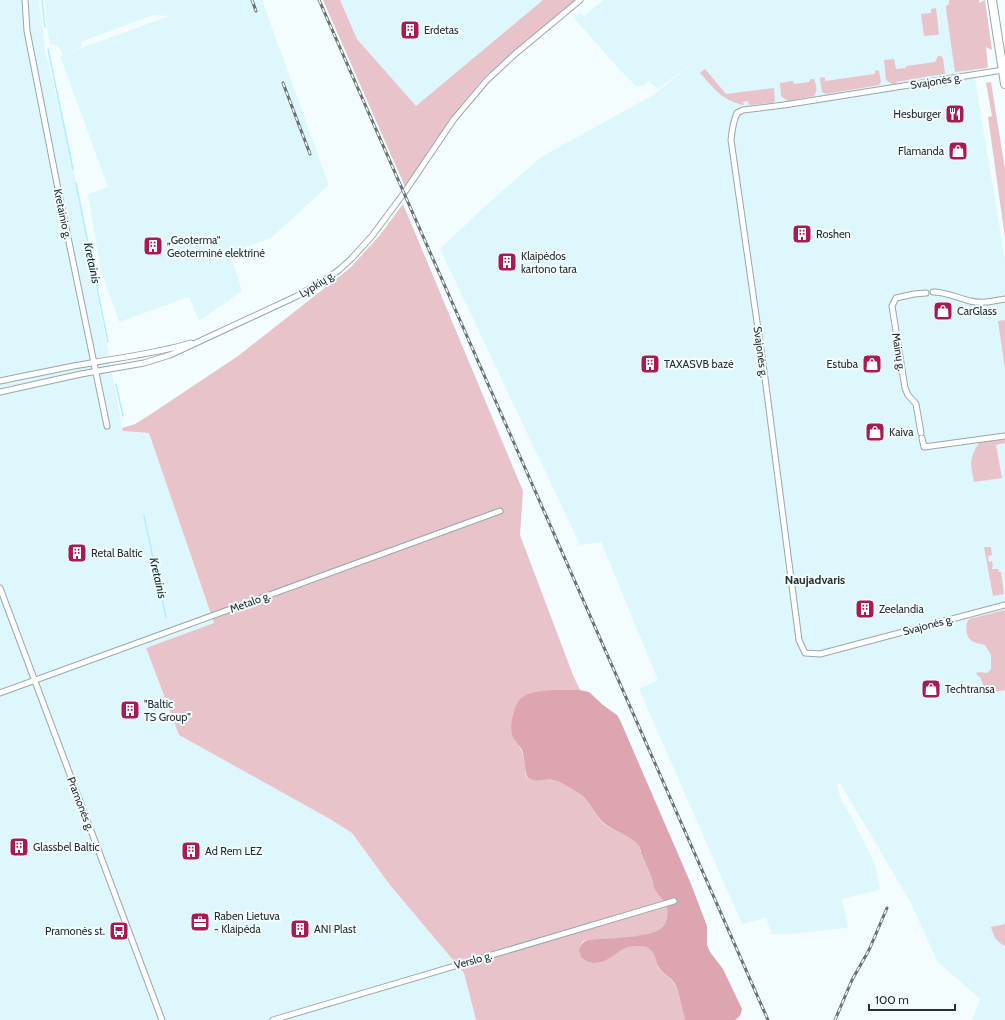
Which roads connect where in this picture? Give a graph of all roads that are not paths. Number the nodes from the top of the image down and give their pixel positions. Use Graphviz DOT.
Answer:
graph roads {
  1 [pos="25,0"];
  2 [pos="580,0"];
  3 [pos="992,0"];
  4 [pos="1004,70"];
  5 [pos="1005,84"];
  6 [pos="933,292"];
  7 [pos="926,293"];
  8 [pos="1005,299"];
  9 [pos="204,340"];
  10 [pos="94,363"];
  11 [pos="96,372"];
  12 [pos="0,381"];
  13 [pos="0,392"];
  14 [pos="107,426"];
  15 [pos="1005,436"];
  16 [pos="500,510"];
  17 [pos="0,588"];
  18 [pos="1005,605"];
  19 [pos="34,680"];
  20 [pos="0,692"];
  21 [pos="674,901"];
  22 [pos="162,1020"];
  23 [pos="273,1020"];
  1 -- 10 [label="street, Kretainio g."];
  2 -- 9 [label="street, Lypkių g."];
  3 -- 4 [label="main road"];
  4 -- 5 [label="main road"];
  4 -- 18 [label="street, Svajonės g."];
  6 -- 8 [label="street"];
  7 -- 15 [label="street, Mainų g."];
  9 -- 10 [label="street, Lypkių g."];
  9 -- 11 [label="street, Lypkių g."];
  10 -- 11 [label="street, Kretainio g."];
  10 -- 12 [label="street, Lypkių g."];
  11 -- 13 [label="street, Lypkių g."];
  11 -- 14 [label="street, Kretainio g."];
  16 -- 19 [label="street, Metalo g."];
  17 -- 19 [label="street, Pramonės g."];
  19 -- 20 [label="street, Metalo g."];
  19 -- 22 [label="street, Pramonės g."];
  21 -- 23 [label="street, Verslo g."];
}
